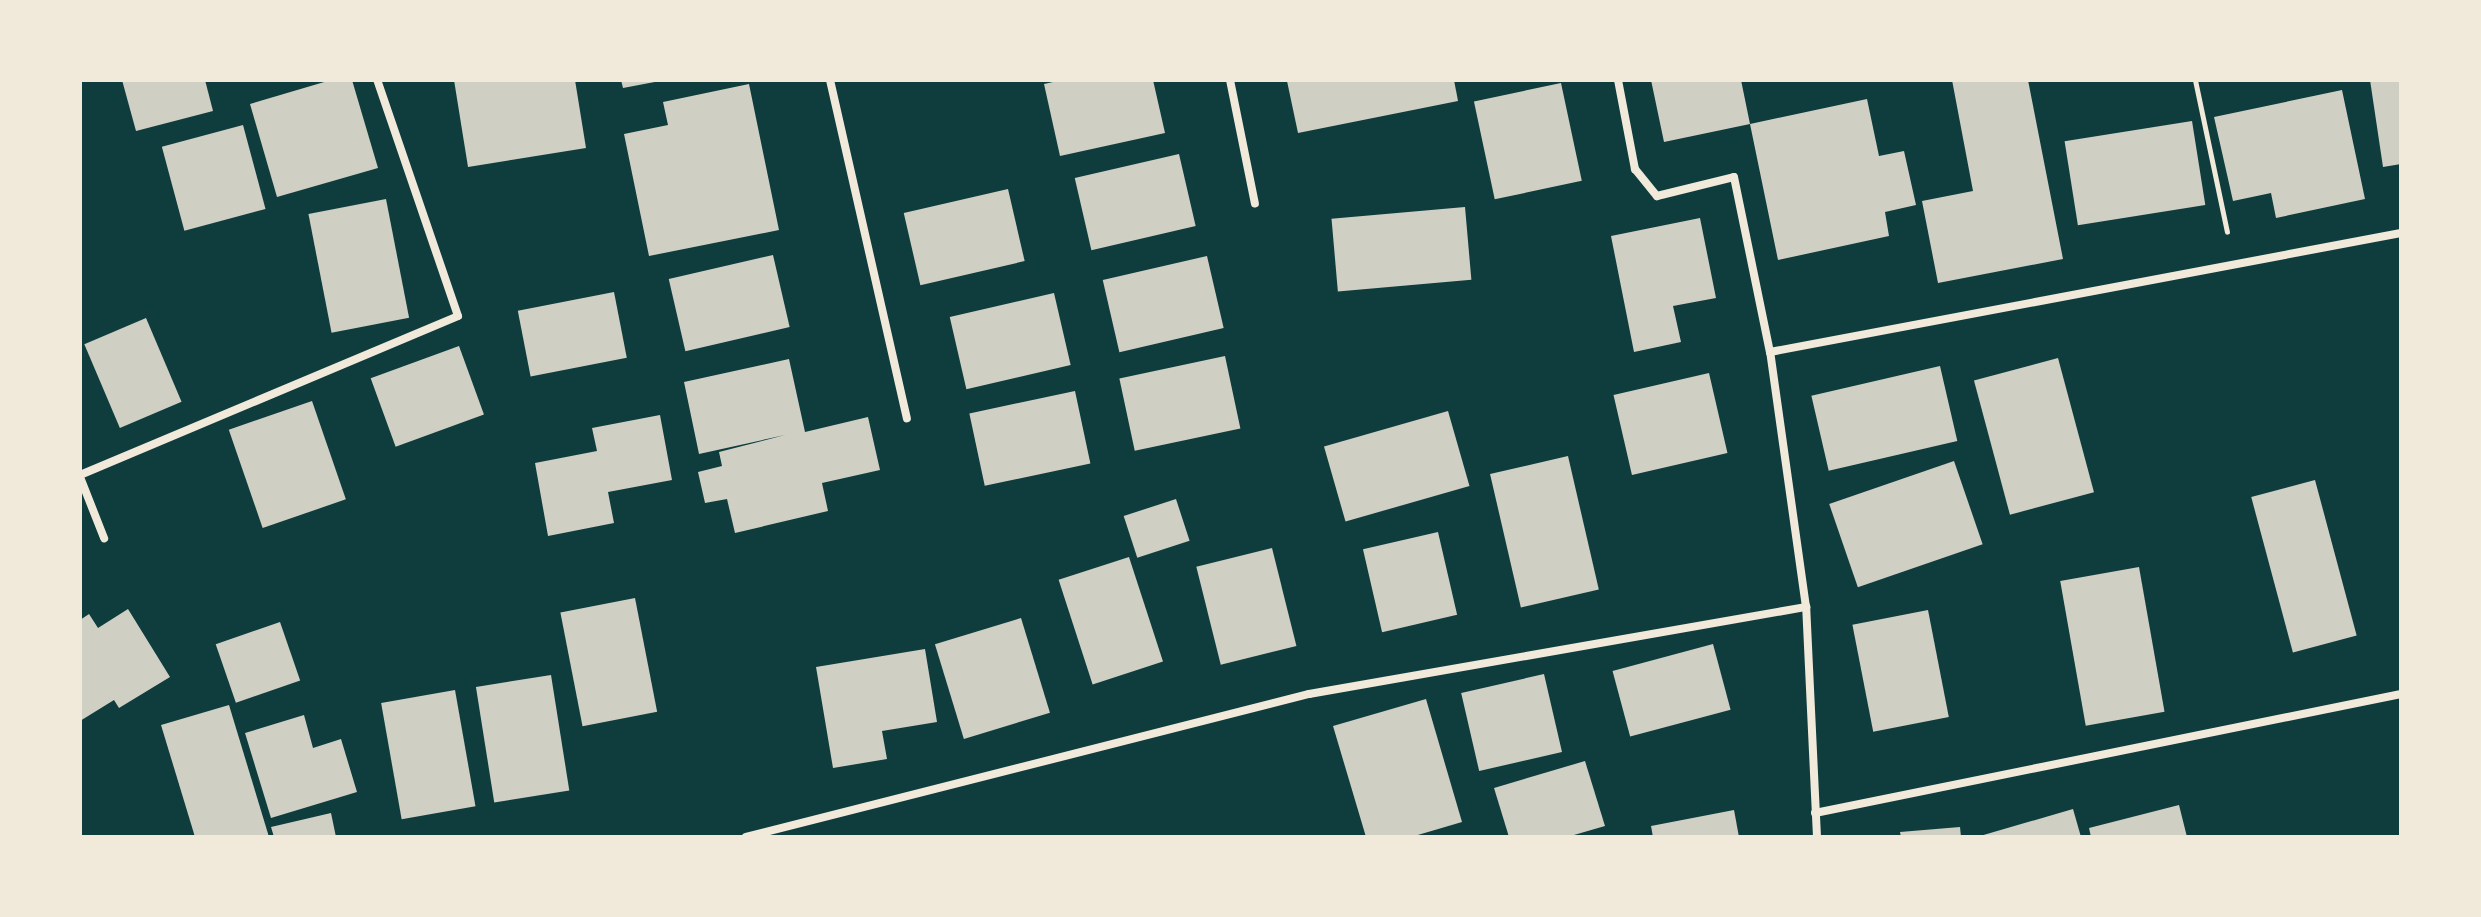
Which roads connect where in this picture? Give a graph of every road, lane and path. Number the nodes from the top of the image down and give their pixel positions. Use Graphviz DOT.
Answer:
graph roads {
  1 [pos="377,80"];
  2 [pos="830,80"];
  3 [pos="1230,80"];
  4 [pos="1618,80"];
  5 [pos="2195,80"];
  6 [pos="1255,204"];
  7 [pos="2401,233"];
  8 [pos="2233,265"];
  9 [pos="1770,352"];
  10 [pos="907,418"];
  11 [pos="80,476"];
  12 [pos="104,538"];
  13 [pos="1806,607"];
  14 [pos="2401,694"];
  15 [pos="1815,813"];
  16 [pos="746,837"];
  17 [pos="1817,837"];
  1 -- 11 [label="street"];
  2 -- 10 [label="street"];
  3 -- 6 [label="street"];
  4 -- 9 [label="street"];
  5 -- 8 [label="path"];
  7 -- 8 [label="street"];
  8 -- 9 [label="street"];
  9 -- 13 [label="street"];
  11 -- 12 [label="street"];
  13 -- 15 [label="street"];
  13 -- 16 [label="street"];
  14 -- 15 [label="street"];
  15 -- 17 [label="street"];
}
